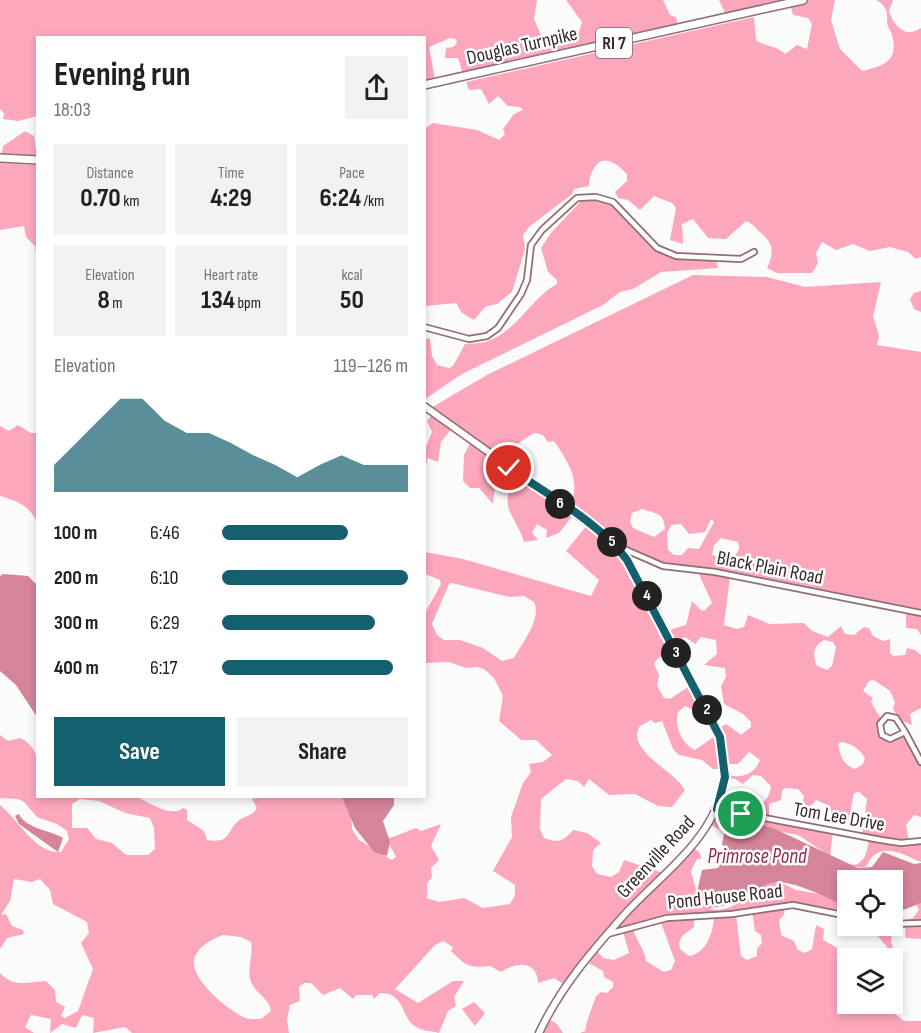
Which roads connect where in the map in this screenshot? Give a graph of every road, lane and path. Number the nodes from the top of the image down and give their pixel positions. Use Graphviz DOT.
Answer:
graph roads {
  1 [pos="803,0"];
  2 [pos="426,85"];
  3 [pos="0,158"];
  4 [pos="36,160"];
  5 [pos="754,252"];
  6 [pos="426,328"];
  7 [pos="426,407"];
  8 [pos="617,546"];
  9 [pos="921,613"];
  10 [pos="905,732"];
  11 [pos="921,762"];
  12 [pos="717,809"];
  13 [pos="921,841"];
  14 [pos="837,914"];
  15 [pos="921,922"];
  16 [pos="903,923"];
  17 [pos="607,934"];
  18 [pos="539,1033"];
  1 -- 2 [label="main road, Douglas Turnpike / RI 7"];
  3 -- 4 [label="main road"];
  5 -- 6 [label="street"];
  7 -- 8 [label="main road, Greenville Road"];
  8 -- 9 [label="street, Black Plain Road"];
  8 -- 12 [label="main road, Greenville Road"];
  10 -- 10 [label="street"];
  10 -- 11 [label="street"];
  12 -- 13 [label="street, Tom Lee Drive"];
  12 -- 17 [label="main road, Greenville Road"];
  14 -- 17 [label="street, Pond House Road"];
  15 -- 16 [label="street"];
  17 -- 18 [label="main road, Greenville Road"];
}
